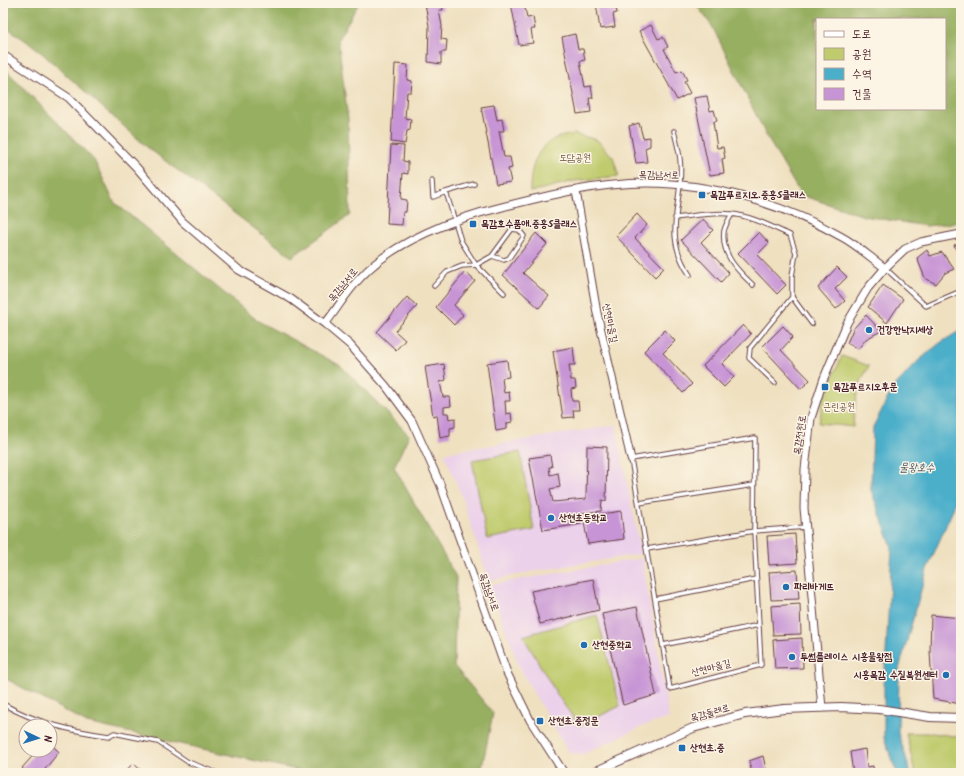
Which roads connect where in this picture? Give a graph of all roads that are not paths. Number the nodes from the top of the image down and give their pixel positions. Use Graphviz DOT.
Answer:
graph roads {
  1 [pos="3,54"];
  2 [pos="674,131"];
  3 [pos="432,182"];
  4 [pos="474,184"];
  5 [pos="680,185"];
  6 [pos="576,191"];
  7 [pos="446,192"];
  8 [pos="732,214"];
  9 [pos="675,218"];
  10 [pos="454,221"];
  11 [pos="961,234"];
  12 [pos="492,256"];
  13 [pos="476,264"];
  14 [pos="885,268"];
  15 [pos="690,275"];
  16 [pos="753,285"];
  17 [pos="434,286"];
  18 [pos="961,291"];
  19 [pos="504,293"];
  20 [pos="792,297"];
  21 [pos="325,324"];
  22 [pos="812,324"];
  23 [pos="775,383"];
  24 [pos="631,459"];
  25 [pos="754,485"];
  26 [pos="639,504"];
  27 [pos="806,527"];
  28 [pos="754,531"];
  29 [pos="647,549"];
  30 [pos="756,579"];
  31 [pos="655,599"];
  32 [pos="759,625"];
  33 [pos="663,645"];
  34 [pos="3,704"];
  35 [pos="822,708"];
  36 [pos="961,718"];
  37 [pos="217,773"];
  38 [pos="564,773"];
  39 [pos="592,773"];
  1 -- 21 [label="street"];
  2 -- 5 [label="lane"];
  3 -- 7 [label="lane"];
  4 -- 7 [label="lane"];
  5 -- 6 [label="street, 목감남서로"];
  5 -- 9 [label="lane"];
  5 -- 14 [label="street, 목감남서로"];
  6 -- 10 [label="street, 목감남서로"];
  6 -- 24 [label="street, 산현마을길"];
  7 -- 10 [label="lane"];
  8 -- 9 [label="lane"];
  8 -- 16 [label="lane"];
  8 -- 20 [label="lane"];
  9 -- 15 [label="lane"];
  10 -- 13 [label="lane"];
  10 -- 21 [label="street, 목감남서로"];
  11 -- 14 [label="street, 목감전원로"];
  12 -- 12 [label="lane"];
  12 -- 13 [label="lane"];
  13 -- 17 [label="lane"];
  13 -- 19 [label="lane"];
  14 -- 18 [label="lane"];
  14 -- 27 [label="street, 목감전원로"];
  20 -- 22 [label="lane"];
  20 -- 23 [label="lane"];
  21 -- 38 [label="street, 목감남서로"];
  24 -- 25 [label="lane, 산현마을길"];
  24 -- 26 [label="lane, 산현마을길"];
  25 -- 26 [label="lane"];
  25 -- 28 [label="lane, 산현마을길"];
  26 -- 29 [label="lane, 산현마을길"];
  27 -- 28 [label="lane"];
  27 -- 35 [label="street, 목감전원로"];
  28 -- 29 [label="lane"];
  28 -- 30 [label="lane, 산현마을길"];
  29 -- 31 [label="lane, 산현마을길"];
  30 -- 31 [label="lane"];
  30 -- 32 [label="lane, 산현마을길"];
  31 -- 33 [label="lane, 산현마을길"];
  32 -- 33 [label="lane"];
  32 -- 33 [label="lane, 산현마을길"];
  34 -- 37 [label="lane"];
  35 -- 36 [label="street, 목감둘레로"];
  35 -- 39 [label="street, 목감둘레로"];
}
